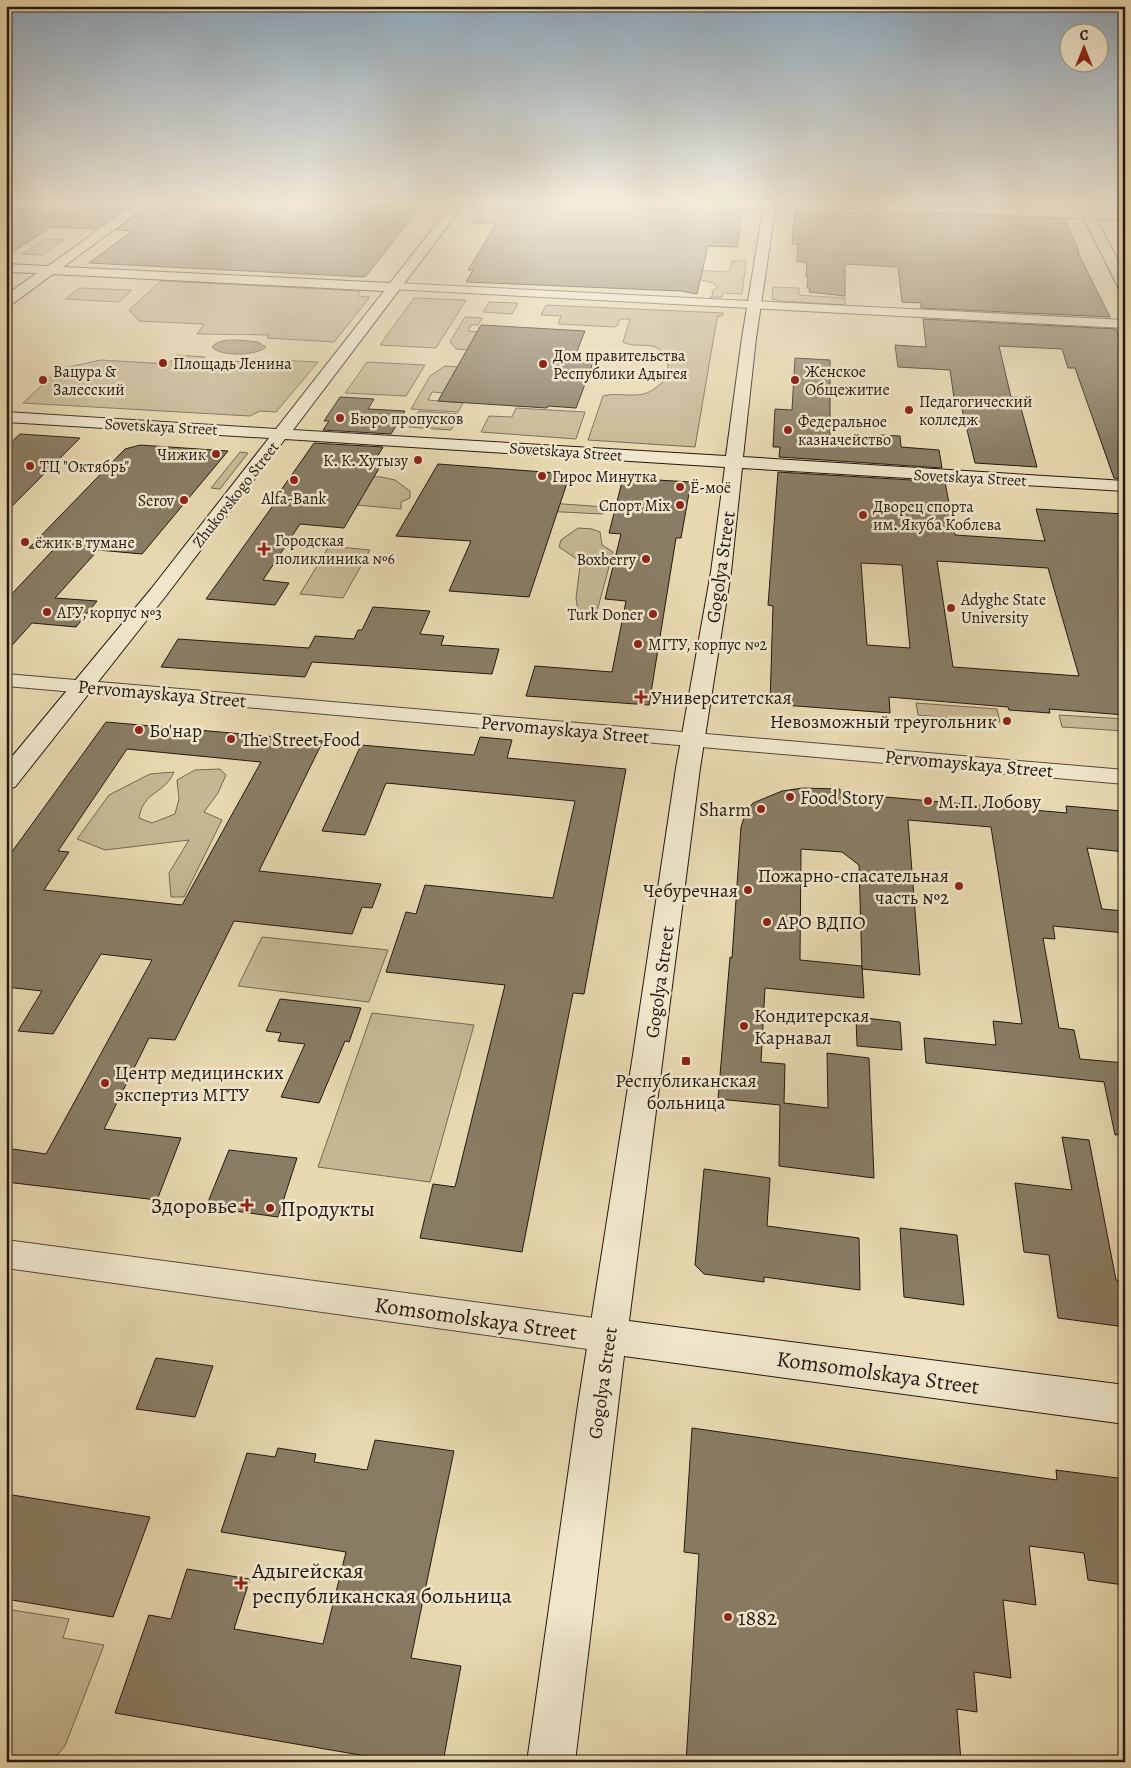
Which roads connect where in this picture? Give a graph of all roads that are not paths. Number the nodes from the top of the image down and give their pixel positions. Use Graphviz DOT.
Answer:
graph roads {
  1 [pos="29,286"];
  2 [pos="366,286"];
  3 [pos="757,286"];
  4 [pos="396,287"];
  5 [pos="6,302"];
  6 [pos="754,306"];
  7 [pos="1125,324"];
  8 [pos="6,417"];
  9 [pos="282,433"];
  10 [pos="736,462"];
  11 [pos="1125,486"];
  12 [pos="6,680"];
  13 [pos="80,686"];
  14 [pos="693,740"];
  15 [pos="1125,777"];
  16 [pos="6,780"];
  17 [pos="6,1254"];
  18 [pos="609,1336"];
  19 [pos="1125,1405"];
  20 [pos="551,1762"];
  1 -- 5 [label="main road"];
  2 -- 4 [label="main road"];
  3 -- 6 [label="main road, Gogolya Street"];
  4 -- 6 [label="street"];
  4 -- 9 [label="main road, Zhukovskogo Street"];
  6 -- 7 [label="street"];
  6 -- 10 [label="main road, Gogolya Street"];
  8 -- 9 [label="main road, Sovetskaya Street"];
  9 -- 10 [label="main road, Sovetskaya Street"];
  9 -- 13 [label="main road, Zhukovskogo Street"];
  10 -- 11 [label="main road, Sovetskaya Street"];
  10 -- 14 [label="main road, Gogolya Street"];
  12 -- 13 [label="street, Pervomayskaya Street"];
  13 -- 14 [label="street, Pervomayskaya Street"];
  13 -- 16 [label="main road, Zhukovskogo Street"];
  14 -- 15 [label="street, Pervomayskaya Street"];
  14 -- 18 [label="main road, Gogolya Street"];
  17 -- 18 [label="street, Komsomolskaya Street"];
  18 -- 19 [label="main road, Komsomolskaya Street"];
  18 -- 20 [label="main road, Gogolya Street"];
}
